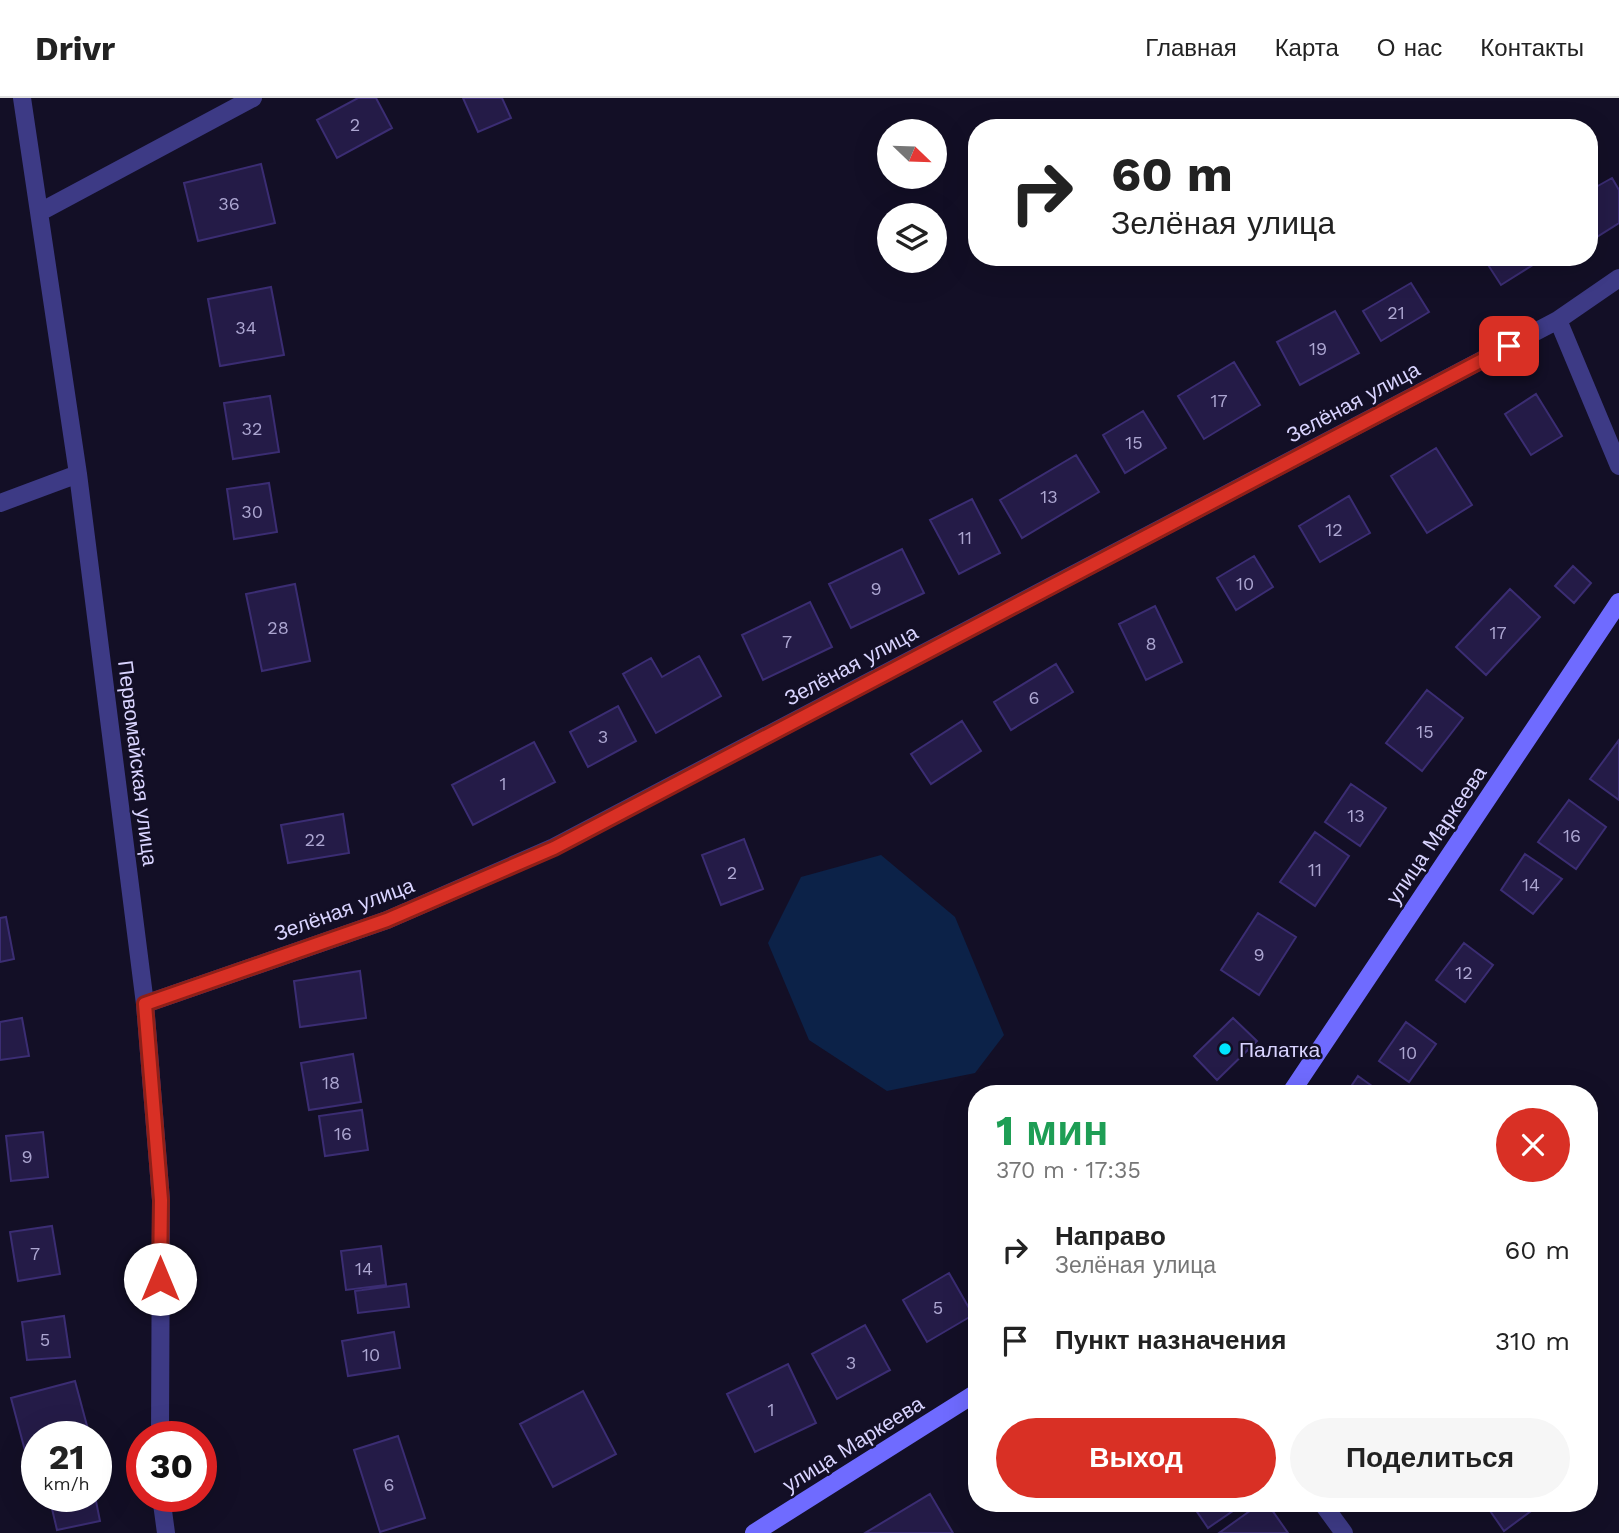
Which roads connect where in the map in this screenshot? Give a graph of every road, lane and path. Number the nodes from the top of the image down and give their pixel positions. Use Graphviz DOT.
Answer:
graph roads {
  1 [pos="22,98"];
  2 [pos="253,98"];
  3 [pos="40,212"];
  4 [pos="1619,278"];
  5 [pos="1558,320"];
  6 [pos="1619,466"];
  7 [pos="79,474"];
  8 [pos="0,503"];
  9 [pos="1619,602"];
  10 [pos="145,1004"];
  11 [pos="1296,1085"];
  12 [pos="968,1398"];
  13 [pos="160,1421"];
  14 [pos="163,1512"];
  15 [pos="1329,1512"];
  16 [pos="166,1533"];
  17 [pos="754,1533"];
  18 [pos="1345,1533"];
  1 -- 3 [label="street, Первомайская улица"];
  2 -- 3 [label="street"];
  3 -- 7 [label="street, Первомайская улица"];
  4 -- 5 [label="street, Зелёная улица"];
  5 -- 6 [label="street"];
  5 -- 10 [label="street, Зелёная улица"];
  7 -- 8 [label="street"];
  7 -- 10 [label="street, Первомайская улица"];
  9 -- 11 [label="street, улица Маркеева"];
  10 -- 13 [label="street, Первомайская улица"];
  12 -- 17 [label="street, улица Маркеева"];
  14 -- 16 [label="street"];
  15 -- 18 [label="street"];
}
